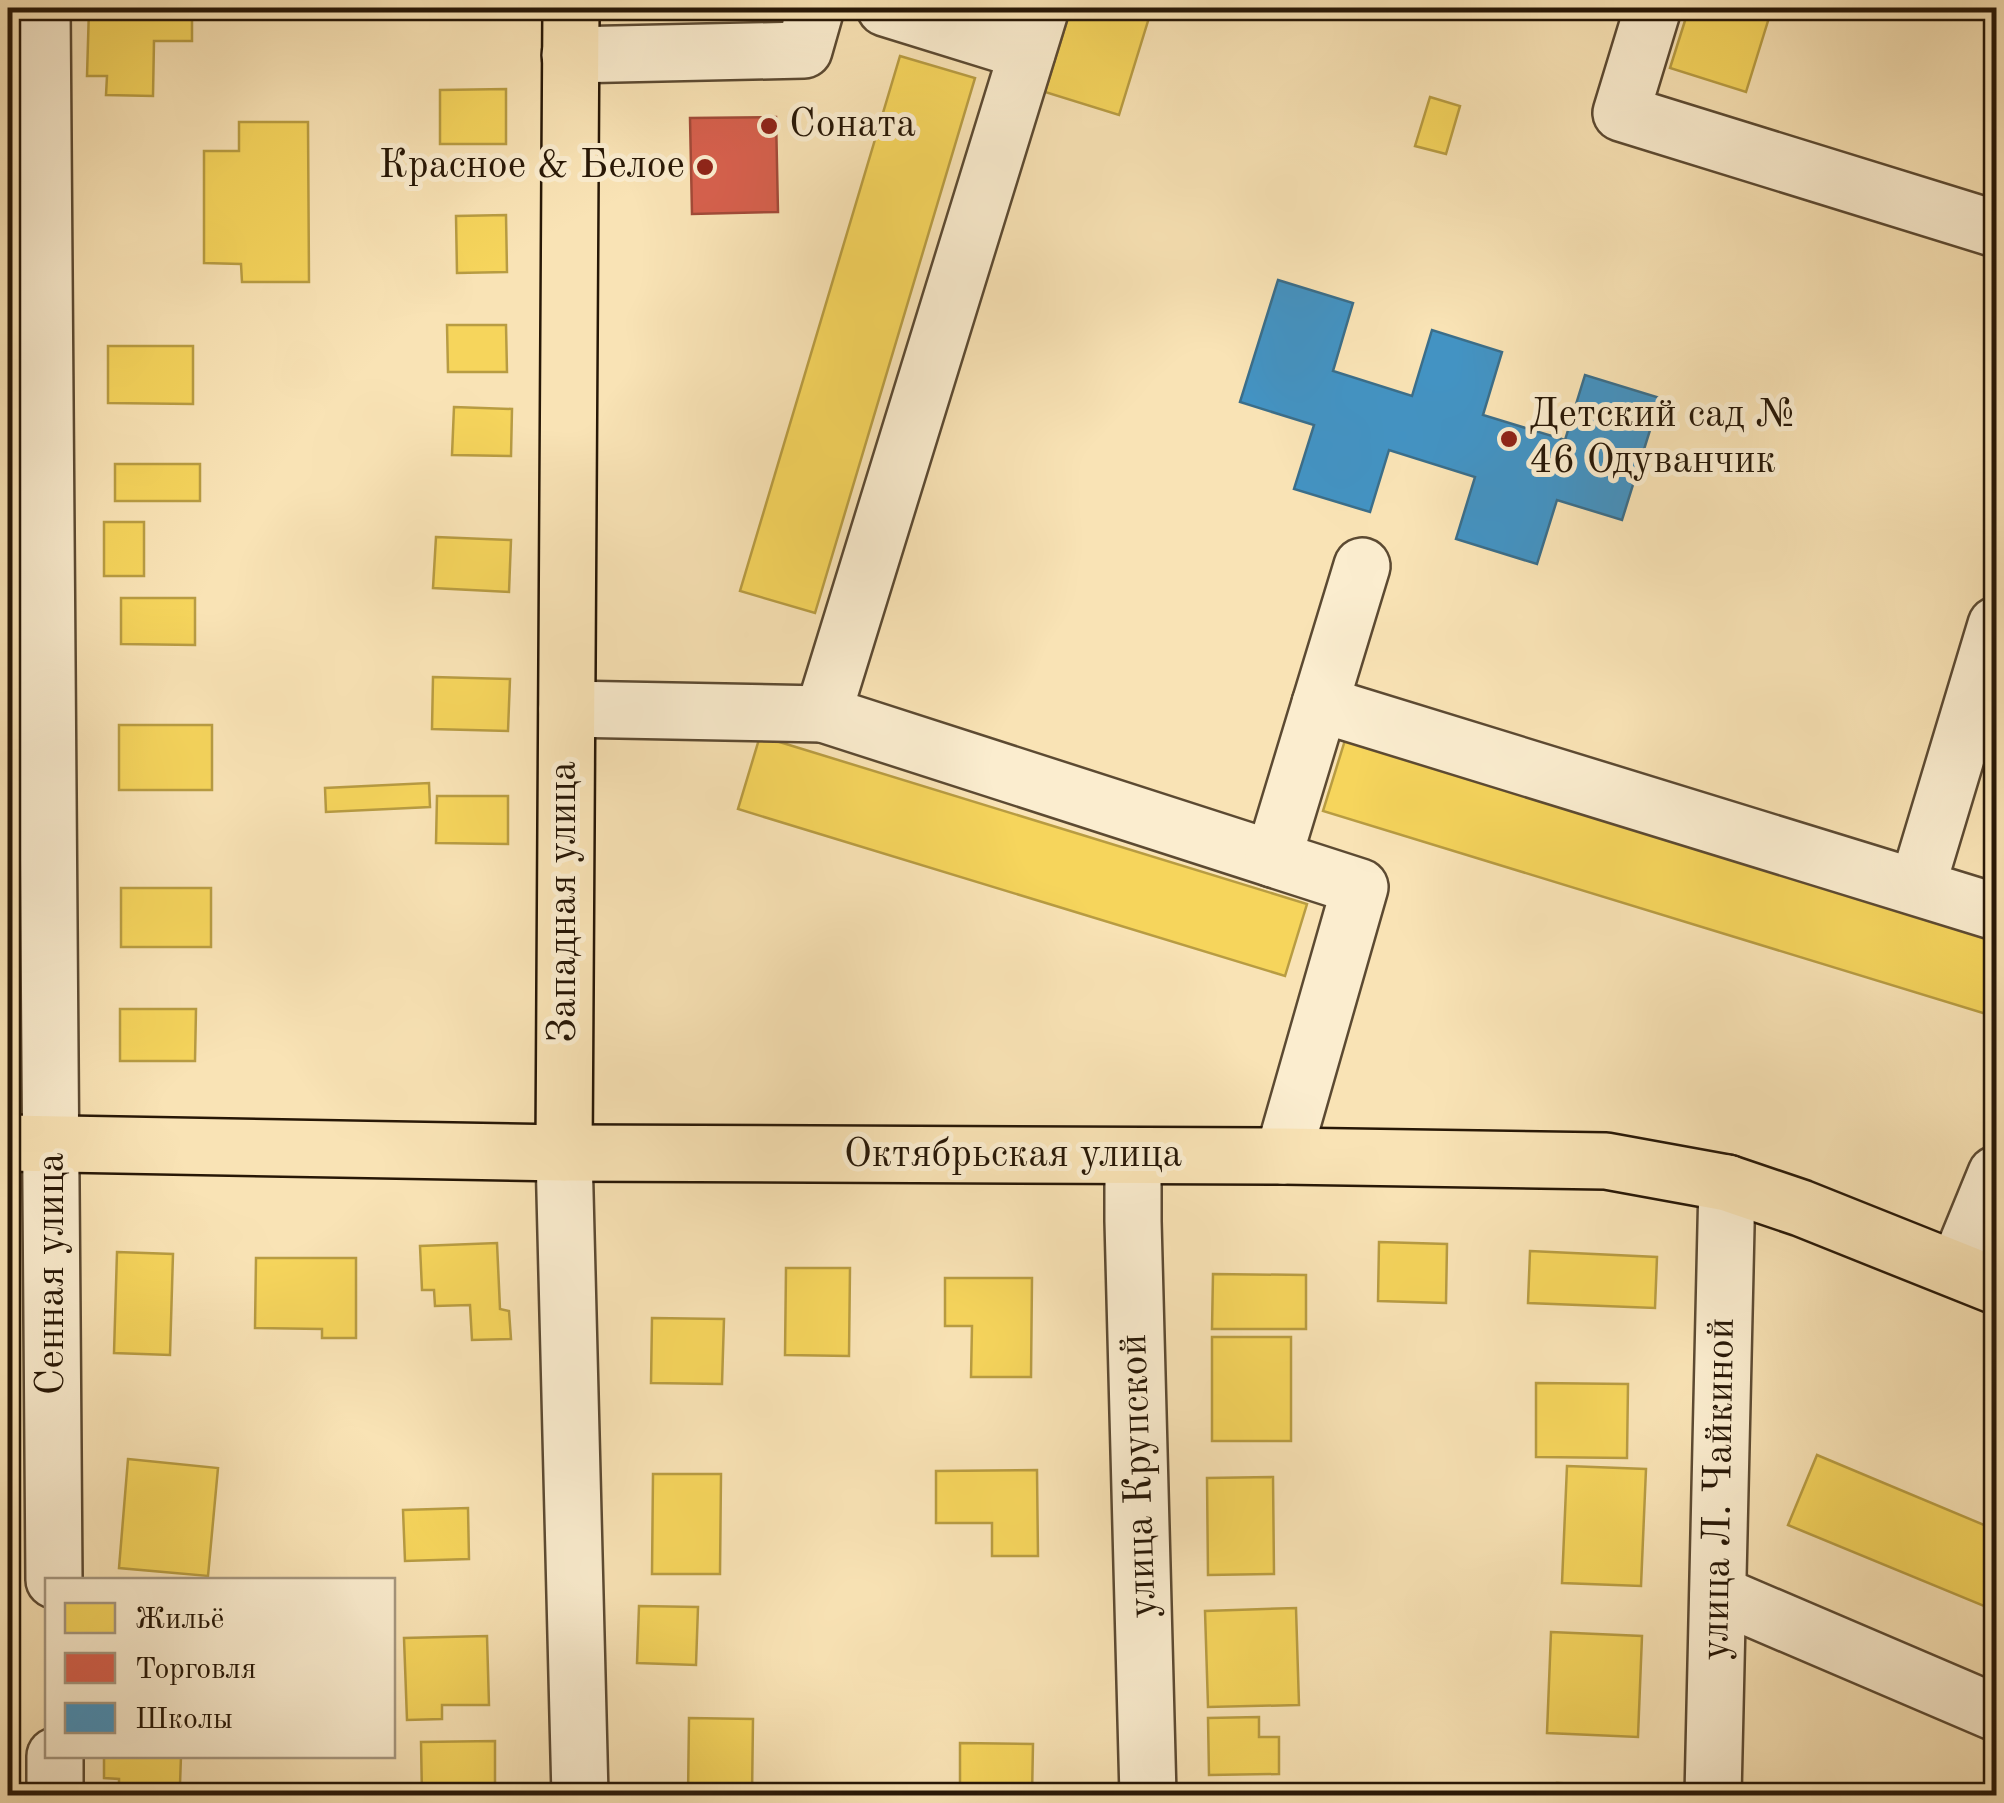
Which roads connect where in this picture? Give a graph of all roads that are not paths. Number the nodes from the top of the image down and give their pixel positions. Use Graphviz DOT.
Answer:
graph roads {
  1 [pos="42,8"];
  2 [pos="816,8"];
  3 [pos="885,8"];
  4 [pos="1653,8"];
  5 [pos="1034,30"];
  6 [pos="571,31"];
  7 [pos="1996,229"];
  8 [pos="1362,566"];
  9 [pos="1996,625"];
  10 [pos="1320,704"];
  11 [pos="567,709"];
  12 [pos="823,714"];
  13 [pos="1273,858"];
  14 [pos="1917,887"];
  15 [pos="1996,912"];
  16 [pos="30,1144"];
  17 [pos="564,1153"];
  18 [pos="1283,1156"];
  19 [pos="1133,1157"];
  20 [pos="1996,1174"];
  21 [pos="1726,1184"];
  22 [pos="1977,1277"];
  23 [pos="54,1578"];
  24 [pos="1718,1594"];
  25 [pos="1996,1713"];
  26 [pos="55,1758"];
  27 [pos="55,1796"];
  28 [pos="580,1796"];
  29 [pos="1148,1796"];
  30 [pos="1713,1796"];
  1 -- 16 [label="street, Сенная улица"];
  2 -- 6 [label="street"];
  3 -- 5 [label="street"];
  4 -- 7 [label="street"];
  5 -- 12 [label="street"];
  6 -- 11 [label="main road, Западная улица"];
  8 -- 10 [label="street"];
  9 -- 14 [label="street"];
  10 -- 13 [label="street"];
  10 -- 14 [label="street"];
  11 -- 12 [label="street"];
  11 -- 17 [label="main road, Западная улица"];
  12 -- 13 [label="street"];
  13 -- 18 [label="street"];
  14 -- 15 [label="street"];
  16 -- 17 [label="main road, Октябрьская улица"];
  16 -- 23 [label="street, Сенная улица"];
  17 -- 19 [label="main road, Октябрьская улица"];
  17 -- 28 [label="street, Западная улица"];
  18 -- 19 [label="main road, Октябрьская улица"];
  18 -- 21 [label="main road, Октябрьская улица"];
  19 -- 29 [label="street, улица Крупской"];
  20 -- 22 [label="street"];
  21 -- 22 [label="main road, Октябрьская улица"];
  21 -- 24 [label="street, улица Л. Чайкиной"];
  24 -- 25 [label="street"];
  24 -- 30 [label="street, улица Л. Чайкиной"];
  26 -- 27 [label="street"];
}
